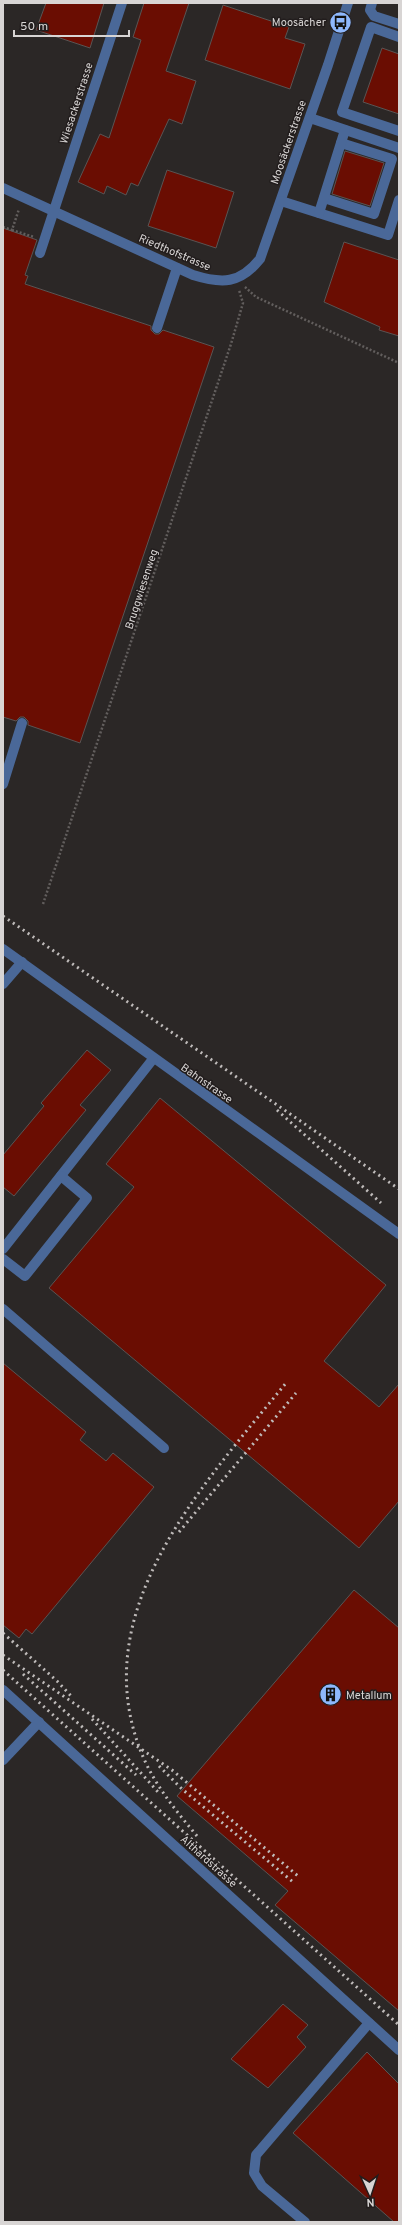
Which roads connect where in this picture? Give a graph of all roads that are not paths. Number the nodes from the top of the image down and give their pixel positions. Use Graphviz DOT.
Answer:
graph roads {
  1 [pos="122,3"];
  2 [pos="348,3"];
  3 [pos="372,3"];
  4 [pos="399,24"];
  5 [pos="399,37"];
  6 [pos="310,118"];
  7 [pos="345,130"];
  8 [pos="399,131"];
  9 [pos="341,143"];
  10 [pos="399,148"];
  11 [pos="3,188"];
  12 [pos="324,198"];
  13 [pos="399,200"];
  14 [pos="281,201"];
  15 [pos="53,211"];
  16 [pos="319,213"];
  17 [pos="40,253"];
  18 [pos="177,268"];
  19 [pos="236,278"];
  20 [pos="157,328"];
  21 [pos="22,723"];
  22 [pos="3,784"];
  23 [pos="3,949"];
  24 [pos="22,962"];
  25 [pos="3,984"];
  26 [pos="154,1059"];
  27 [pos="61,1176"];
  28 [pos="399,1234"];
  29 [pos="3,1250"];
  30 [pos="3,1259"];
  31 [pos="3,1309"];
  32 [pos="164,1448"];
  33 [pos="3,1690"];
  34 [pos="39,1722"];
  35 [pos="3,1760"];
  36 [pos="369,2023"];
  37 [pos="399,2050"];
  38 [pos="305,2222"];
  1 -- 15 [label="street, Wiesackerstrasse"];
  2 -- 6 [label="street, Moosäckerstrasse"];
  3 -- 4 [label="street"];
  5 -- 8 [label="street"];
  6 -- 7 [label="street"];
  6 -- 14 [label="street, Moosäckerstrasse"];
  7 -- 9 [label="street"];
  7 -- 10 [label="street"];
  9 -- 12 [label="street"];
  9 -- 12 [label="street"];
  11 -- 15 [label="street, Riedthofstrasse"];
  12 -- 16 [label="street"];
  13 -- 16 [label="street"];
  14 -- 16 [label="street"];
  14 -- 19 [label="street, Moosäckerstrasse"];
  15 -- 17 [label="street, Wiesackerstrasse"];
  15 -- 18 [label="street, Riedthofstrasse"];
  18 -- 19 [label="street, Riedthofstrasse"];
  18 -- 20 [label="street"];
  21 -- 22 [label="street"];
  23 -- 24 [label="street, Bahnstrasse"];
  24 -- 25 [label="street"];
  24 -- 26 [label="street, Bahnstrasse"];
  26 -- 27 [label="street"];
  26 -- 28 [label="street, Bahnstrasse"];
  27 -- 29 [label="street"];
  27 -- 30 [label="street"];
  31 -- 32 [label="street"];
  33 -- 34 [label="street, Althardstrasse"];
  34 -- 35 [label="street"];
  34 -- 36 [label="street, Althardstrasse"];
  36 -- 37 [label="street, Althardstrasse"];
  36 -- 38 [label="street"];
}
